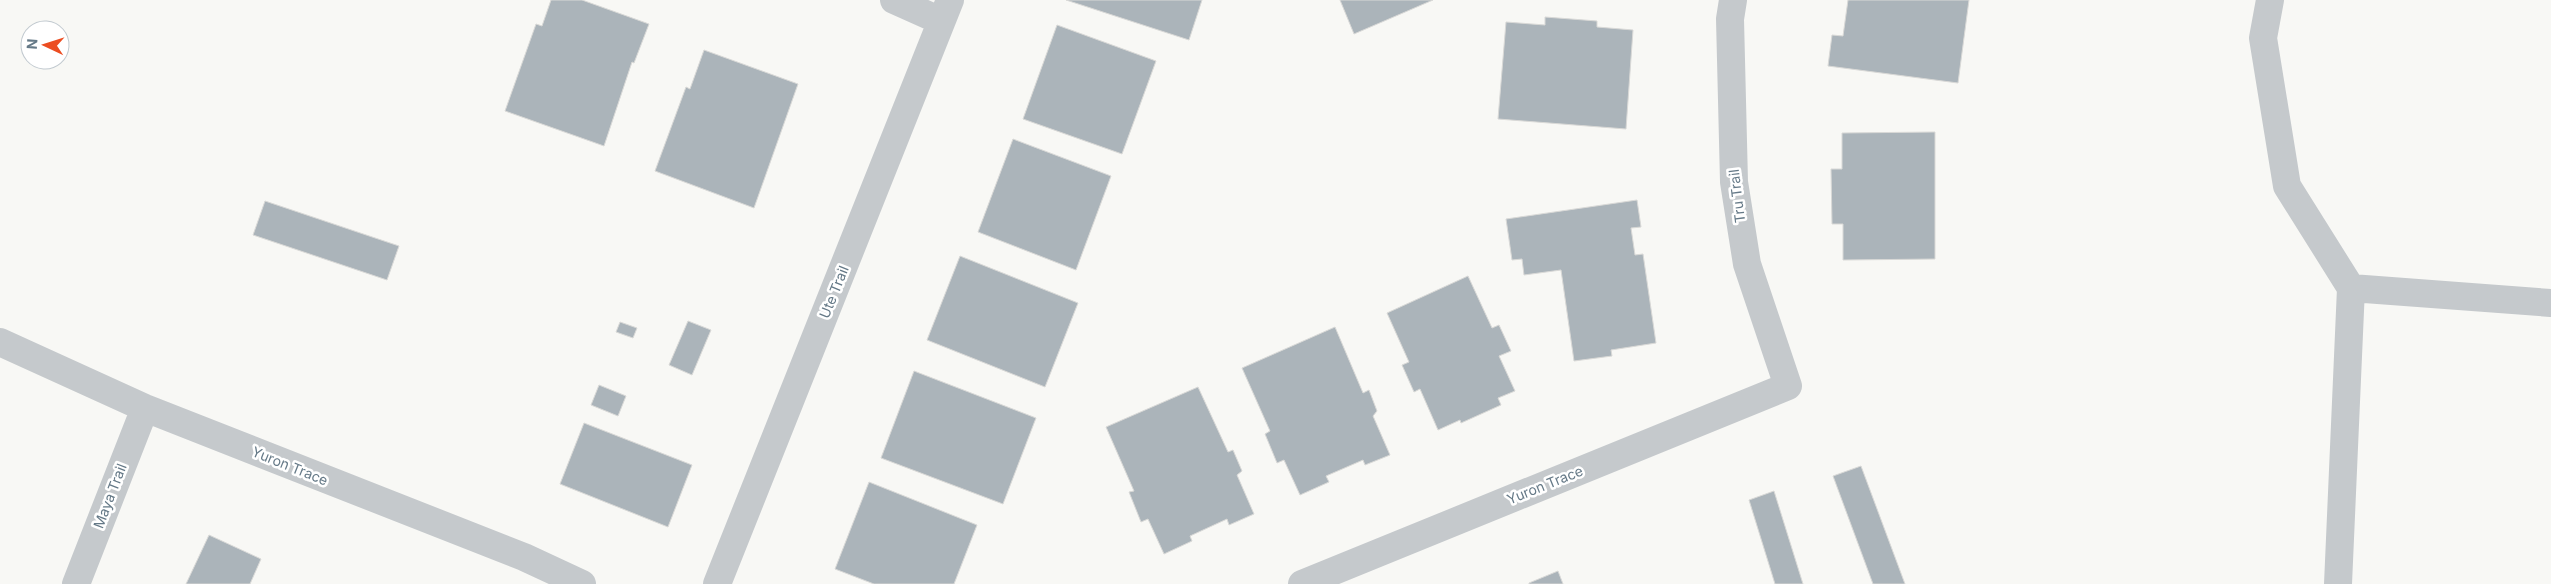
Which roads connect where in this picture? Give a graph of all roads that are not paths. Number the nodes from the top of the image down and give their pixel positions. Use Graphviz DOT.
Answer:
graph roads {
  1 [pos="894,0"];
  2 [pos="1733,0"];
  3 [pos="2270,0"];
  4 [pos="946,10"];
  5 [pos="2351,288"];
  6 [pos="2551,303"];
  7 [pos="0,342"];
  8 [pos="1788,386"];
  9 [pos="145,408"];
  10 [pos="76,584"];
  11 [pos="582,584"];
  12 [pos="717,584"];
  13 [pos="1302,584"];
  14 [pos="2338,584"];
  1 -- 4 [label="street"];
  2 -- 8 [label="street, Tru Trail"];
  3 -- 5 [label="street"];
  4 -- 12 [label="street, Ute Trail"];
  5 -- 6 [label="street"];
  5 -- 14 [label="street"];
  7 -- 9 [label="street, Yuron Trace"];
  8 -- 13 [label="street, Yuron Trace"];
  9 -- 10 [label="street, Maya Trail"];
  9 -- 11 [label="street, Yuron Trace"];
}
